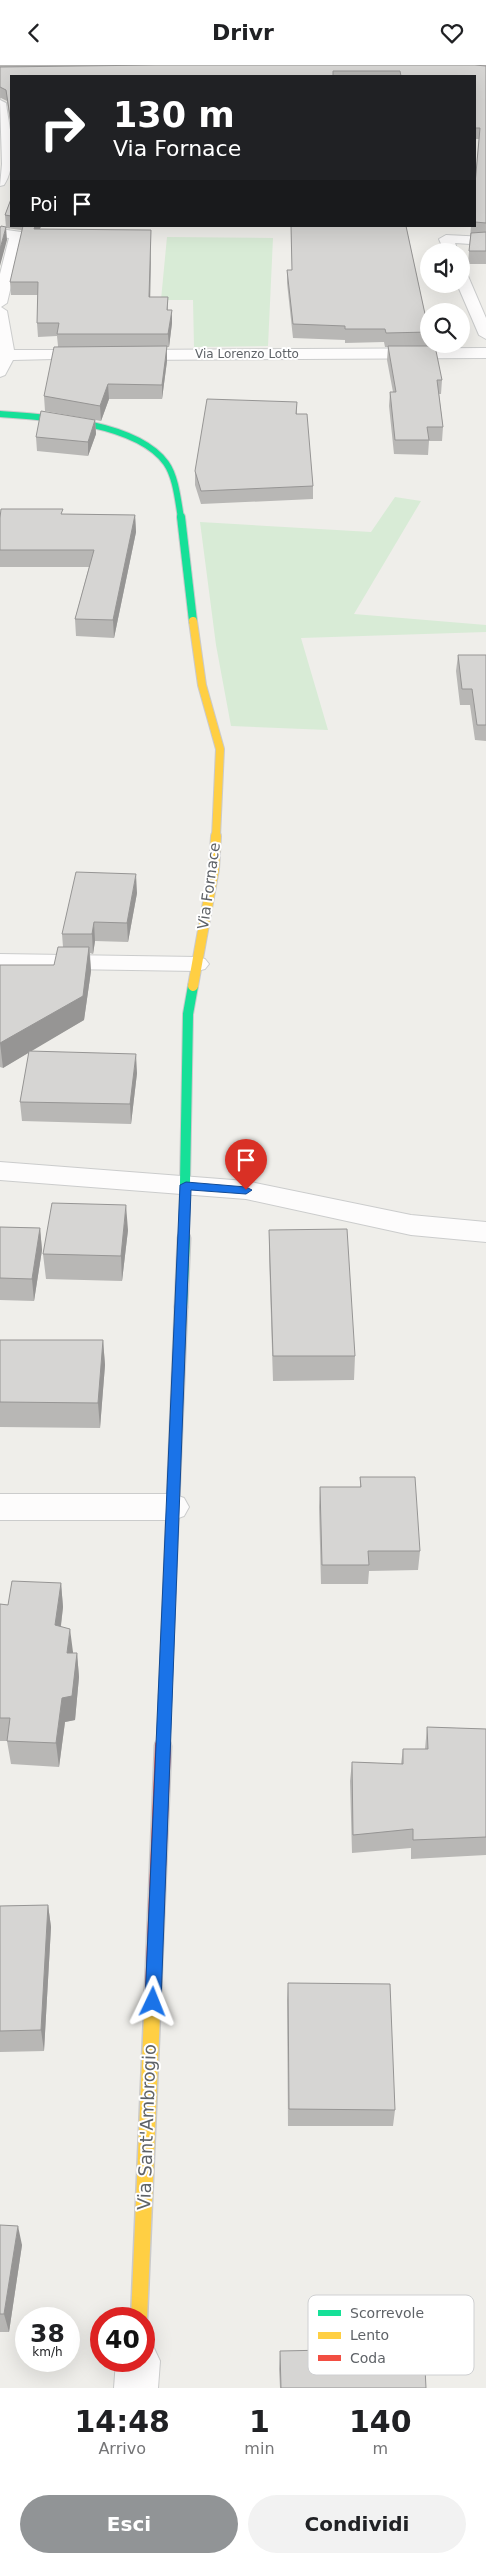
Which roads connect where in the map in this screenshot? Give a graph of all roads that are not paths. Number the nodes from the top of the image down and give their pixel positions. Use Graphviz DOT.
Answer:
graph roads {
  1 [pos="0,103"];
  2 [pos="0,182"];
  3 [pos="0,233"];
  4 [pos="486,241"];
  5 [pos="448,243"];
  6 [pos="468,293"];
  7 [pos="0,301"];
  8 [pos="0,311"];
  9 [pos="486,335"];
  10 [pos="486,353"];
  11 [pos="7,355"];
  12 [pos="0,372"];
  13 [pos="0,414"];
  14 [pos="0,961"];
  15 [pos="197,964"];
  16 [pos="0,1171"];
  17 [pos="186,1185"];
  18 [pos="486,1232"];
  19 [pos="0,1507"];
  20 [pos="173,1507"];
  21 [pos="140,2307"];
  22 [pos="137,2372"];
  23 [pos="136,2388"];
  1 -- 2 [label="street"];
  3 -- 7 [label="street"];
  4 -- 5 [label="street"];
  6 -- 9 [label="street"];
  8 -- 11 [label="street"];
  10 -- 11 [label="street, Via Lorenzo Lotto"];
  11 -- 12 [label="street"];
  13 -- 15 [label="street, Via Fornace"];
  14 -- 15 [label="street"];
  15 -- 17 [label="street, Via Fornace"];
  16 -- 17 [label="street"];
  17 -- 18 [label="street"];
  17 -- 20 [label="street, Via Sant'Ambrogio"];
  19 -- 20 [label="street"];
  20 -- 21 [label="street, Via Sant'Ambrogio"];
  22 -- 23 [label="street"];
}
